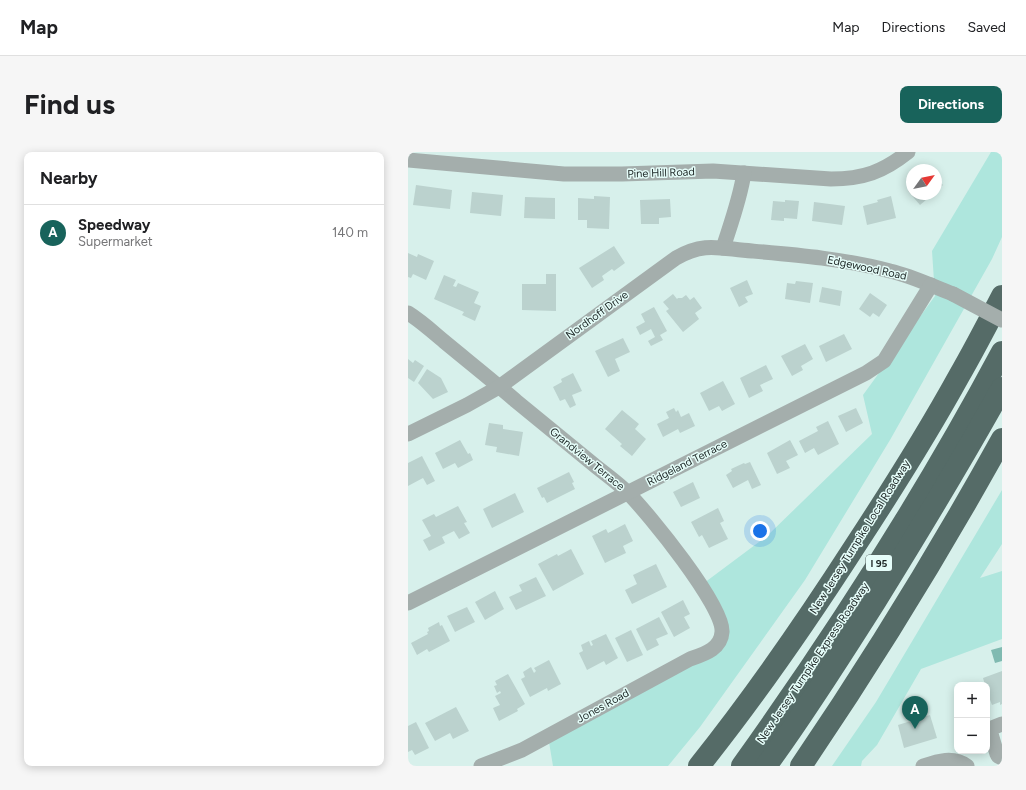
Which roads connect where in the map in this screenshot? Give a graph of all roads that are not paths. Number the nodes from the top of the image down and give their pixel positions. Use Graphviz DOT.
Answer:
graph roads {
  1 [pos="908,152"];
  2 [pos="408,160"];
  3 [pos="744,173"];
  4 [pos="723,248"];
  5 [pos="931,285"];
  6 [pos="1002,296"];
  7 [pos="408,313"];
  8 [pos="1002,320"];
  9 [pos="1002,352"];
  10 [pos="499,387"];
  11 [pos="1002,388"];
  12 [pos="408,434"];
  13 [pos="1002,440"];
  14 [pos="628,493"];
  15 [pos="408,603"];
  16 [pos="720,641"];
  17 [pos="1002,724"];
  18 [pos="821,737"];
  19 [pos="1002,758"];
  20 [pos="481,766"];
  21 [pos="699,766"];
  22 [pos="742,766"];
  23 [pos="766,766"];
  24 [pos="801,766"];
  25 [pos="808,766"];
  26 [pos="923,766"];
  27 [pos="967,766"];
  1 -- 3 [label="street, Pine Hill Road"];
  2 -- 3 [label="street, Pine Hill Road"];
  3 -- 4 [label="street"];
  4 -- 5 [label="street, Edgewood Road"];
  4 -- 10 [label="street, Nordhoff Drive"];
  5 -- 8 [label="street, Edgewood Road, bridge"];
  5 -- 14 [label="street, Ridgeland Terrace"];
  6 -- 21 [label="highway, New Jersey Turnpike Local Roadway / I 95"];
  7 -- 10 [label="street, Grandview Terrace"];
  9 -- 22 [label="highway, New Jersey Turnpike Express Roadway / I 95"];
  10 -- 12 [label="street, Nordhoff Drive"];
  10 -- 14 [label="street, Grandview Terrace"];
  11 -- 23 [label="highway, New Jersey Turnpike Express Roadway / I 95"];
  13 -- 18 [label="highway"];
  14 -- 15 [label="street, Ridgeland Terrace"];
  14 -- 16 [label="street, Grandview Terrace"];
  16 -- 20 [label="street, Jones Road"];
  17 -- 19 [label="street"];
  18 -- 24 [label="highway"];
  18 -- 25 [label="highway"];
  26 -- 27 [label="street"];
}
